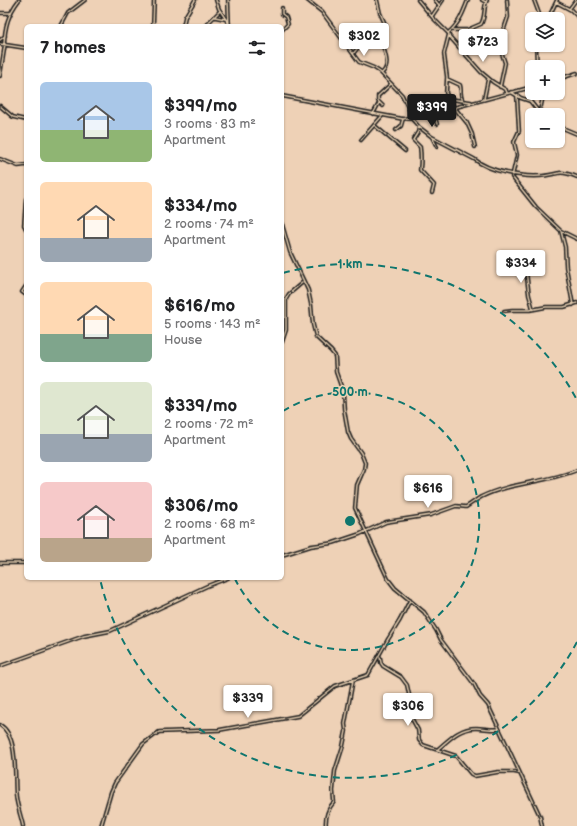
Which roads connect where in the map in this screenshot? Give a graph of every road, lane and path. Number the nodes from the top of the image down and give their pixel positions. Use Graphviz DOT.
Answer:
graph roads {
  1 [pos="19,0"];
  2 [pos="85,0"];
  3 [pos="154,0"];
  4 [pos="195,0"];
  5 [pos="216,0"];
  6 [pos="228,0"];
  7 [pos="307,0"];
  8 [pos="377,0"];
  9 [pos="418,0"];
  10 [pos="435,0"];
  11 [pos="442,0"];
  12 [pos="468,0"];
  13 [pos="482,0"];
  14 [pos="507,0"];
  15 [pos="534,0"];
  16 [pos="576,0"];
  17 [pos="487,1"];
  18 [pos="556,1"];
  19 [pos="439,5"];
  20 [pos="282,8"];
  21 [pos="569,8"];
  22 [pos="220,11"];
  23 [pos="538,12"];
  24 [pos="551,12"];
  25 [pos="0,13"];
  26 [pos="10,13"];
  27 [pos="215,16"];
  28 [pos="432,16"];
  29 [pos="577,16"];
  30 [pos="225,19"];
  31 [pos="62,24"];
  32 [pos="153,24"];
  33 [pos="183,24"];
  34 [pos="207,24"];
  35 [pos="228,24"];
  36 [pos="229,24"];
  37 [pos="284,28"];
  38 [pos="452,30"];
  39 [pos="449,34"];
  40 [pos="5,36"];
  41 [pos="381,36"];
  42 [pos="0,40"];
  43 [pos="0,44"];
  44 [pos="4,44"];
  45 [pos="24,48"];
  46 [pos="353,54"];
  47 [pos="382,73"];
  48 [pos="577,73"];
  49 [pos="0,76"];
  50 [pos="565,77"];
  51 [pos="447,79"];
  52 [pos="488,79"];
  53 [pos="391,84"];
  54 [pos="500,87"];
  55 [pos="525,89"];
  56 [pos="511,92"];
  57 [pos="507,93"];
  58 [pos="284,96"];
  59 [pos="518,96"];
  60 [pos="484,99"];
  61 [pos="450,100"];
  62 [pos="463,101"];
  63 [pos="473,102"];
  64 [pos="379,103"];
  65 [pos="0,106"];
  66 [pos="383,106"];
  67 [pos="454,107"];
  68 [pos="536,108"];
  69 [pos="444,110"];
  70 [pos="434,113"];
  71 [pos="373,114"];
  72 [pos="382,116"];
  73 [pos="412,118"];
  74 [pos="24,119"];
  75 [pos="403,119"];
  76 [pos="437,124"];
  77 [pos="374,125"];
  78 [pos="419,127"];
  79 [pos="565,129"];
  80 [pos="396,130"];
  81 [pos="577,134"];
  82 [pos="432,136"];
  83 [pos="361,140"];
  84 [pos="437,147"];
  85 [pos="475,147"];
  86 [pos="405,151"];
  87 [pos="0,159"];
  88 [pos="24,165"];
  89 [pos="512,173"];
  90 [pos="577,177"];
  91 [pos="432,192"];
  92 [pos="284,231"];
  93 [pos="561,231"];
  94 [pos="577,239"];
  95 [pos="524,254"];
  96 [pos="304,281"];
  97 [pos="577,303"];
  98 [pos="573,305"];
  99 [pos="533,309"];
  100 [pos="504,311"];
  101 [pos="284,336"];
  102 [pos="577,470"];
  103 [pos="366,531"];
  104 [pos="284,554"];
  105 [pos="0,563"];
  106 [pos="24,563"];
  107 [pos="223,580"];
  108 [pos="410,600"];
  109 [pos="379,655"];
  110 [pos="0,666"];
  111 [pos="353,680"];
  112 [pos="0,725"];
  113 [pos="499,729"];
  114 [pos="438,750"];
  115 [pos="520,774"];
  116 [pos="23,826"];
  117 [pos="101,826"];
  118 [pos="326,826"];
  119 [pos="542,826"];
  1 -- 26 [label="street"];
  2 -- 31 [label="street"];
  3 -- 32 [label="street"];
  4 -- 33 [label="street"];
  5 -- 22 [label="street"];
  6 -- 36 [label="street"];
  7 -- 46 [label="street"];
  8 -- 41 [label="street"];
  9 -- 28 [label="street"];
  10 -- 19 [label="street"];
  11 -- 19 [label="street"];
  12 -- 38 [label="street"];
  13 -- 17 [label="street"];
  14 -- 54 [label="street"];
  15 -- 23 [label="street"];
  16 -- 21 [label="street"];
  17 -- 38 [label="street"];
  18 -- 21 [label="street"];
  18 -- 24 [label="street"];
  19 -- 28 [label="street"];
  20 -- 37 [label="street"];
  21 -- 29 [label="street"];
  22 -- 27 [label="street"];
  22 -- 30 [label="street"];
  25 -- 26 [label="street"];
  26 -- 40 [label="street"];
  27 -- 30 [label="street"];
  27 -- 34 [label="street"];
  28 -- 39 [label="street"];
  30 -- 35 [label="street"];
  38 -- 39 [label="street"];
  39 -- 51 [label="street"];
  39 -- 52 [label="street"];
  40 -- 42 [label="street"];
  40 -- 44 [label="street"];
  41 -- 46 [label="street"];
  41 -- 47 [label="street"];
  43 -- 44 [label="street"];
  44 -- 45 [label="street"];
  44 -- 49 [label="street"];
  46 -- 47 [label="street"];
  47 -- 53 [label="street"];
  48 -- 50 [label="street"];
  51 -- 61 [label="street"];
  51 -- 62 [label="street"];
  52 -- 54 [label="street"];
  52 -- 60 [label="street"];
  53 -- 64 [label="street"];
  53 -- 73 [label="street"];
  54 -- 57 [label="street"];
  55 -- 56 [label="street"];
  56 -- 57 [label="street"];
  56 -- 59 [label="street"];
  57 -- 60 [label="street"];
  58 -- 71 [label="street"];
  59 -- 68 [label="street"];
  59 -- 89 [label="street"];
  60 -- 63 [label="street"];
  61 -- 62 [label="street"];
  61 -- 67 [label="street"];
  61 -- 69 [label="street"];
  62 -- 63 [label="street"];
  63 -- 67 [label="street"];
  64 -- 66 [label="street"];
  64 -- 71 [label="street"];
  65 -- 74 [label="street"];
  67 -- 69 [label="street"];
  67 -- 85 [label="street"];
  69 -- 70 [label="street"];
  70 -- 73 [label="street"];
  70 -- 76 [label="street"];
  71 -- 72 [label="street"];
  72 -- 75 [label="street"];
  72 -- 77 [label="street"];
  73 -- 75 [label="street"];
  73 -- 78 [label="street"];
  75 -- 80 [label="street"];
  77 -- 83 [label="street"];
  77 -- 86 [label="street"];
  78 -- 82 [label="street"];
  78 -- 91 [label="street"];
  79 -- 81 [label="street"];
  82 -- 84 [label="street"];
  82 -- 89 [label="street"];
  87 -- 88 [label="street"];
  89 -- 90 [label="street"];
  89 -- 93 [label="street"];
  92 -- 96 [label="street"];
  93 -- 94 [label="street"];
  93 -- 98 [label="street"];
  95 -- 99 [label="street"];
  96 -- 101 [label="street"];
  96 -- 103 [label="street"];
  97 -- 98 [label="street"];
  98 -- 99 [label="street"];
  99 -- 100 [label="street"];
  102 -- 103 [label="street"];
  103 -- 104 [label="street"];
  103 -- 108 [label="street"];
  105 -- 106 [label="street"];
  107 -- 110 [label="street"];
  108 -- 109 [label="street"];
  108 -- 113 [label="street"];
  109 -- 111 [label="street"];
  109 -- 114 [label="street"];
  111 -- 117 [label="street"];
  111 -- 118 [label="street"];
  112 -- 116 [label="street"];
  113 -- 114 [label="street"];
  113 -- 115 [label="street"];
  114 -- 115 [label="street"];
  115 -- 119 [label="street"];
}
